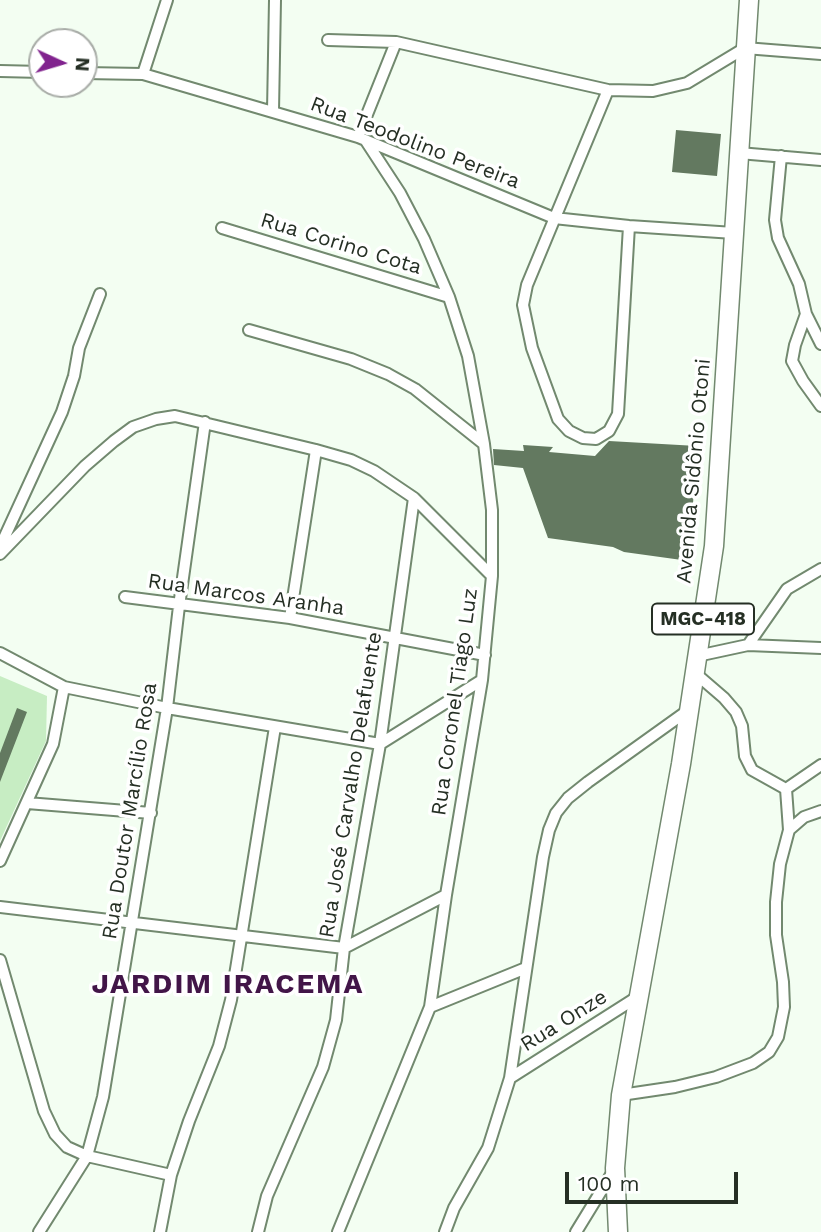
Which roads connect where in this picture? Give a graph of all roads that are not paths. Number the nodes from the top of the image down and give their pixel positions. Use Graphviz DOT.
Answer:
graph roads {
  1 [pos="167,0"];
  2 [pos="275,0"];
  3 [pos="749,0"];
  4 [pos="328,40"];
  5 [pos="396,42"];
  6 [pos="746,48"];
  7 [pos="821,54"];
  8 [pos="0,71"];
  9 [pos="28,72"];
  10 [pos="98,73"];
  11 [pos="143,74"];
  12 [pos="608,90"];
  13 [pos="273,111"];
  14 [pos="362,139"];
  15 [pos="739,153"];
  16 [pos="781,156"];
  17 [pos="821,160"];
  18 [pos="554,218"];
  19 [pos="629,226"];
  20 [pos="222,228"];
  21 [pos="734,233"];
  22 [pos="100,293"];
  23 [pos="449,297"];
  24 [pos="806,314"];
  25 [pos="249,330"];
  26 [pos="821,344"];
  27 [pos="821,406"];
  28 [pos="205,422"];
  29 [pos="484,444"];
  30 [pos="316,450"];
  31 [pos="414,499"];
  32 [pos="0,547"];
  33 [pos="0,554"];
  34 [pos="821,569"];
  35 [pos="492,576"];
  36 [pos="125,597"];
  37 [pos="179,606"];
  38 [pos="290,618"];
  39 [pos="396,639"];
  40 [pos="748,645"];
  41 [pos="821,648"];
  42 [pos="0,653"];
  43 [pos="485,654"];
  44 [pos="696,664"];
  45 [pos="482,680"];
  46 [pos="64,687"];
  47 [pos="167,708"];
  48 [pos="690,709"];
  49 [pos="275,727"];
  50 [pos="380,744"];
  51 [pos="821,765"];
  52 [pos="786,789"];
  53 [pos="27,803"];
  54 [pos="821,811"];
  55 [pos="151,813"];
  56 [pos="789,830"];
  57 [pos="0,861"];
  58 [pos="446,895"];
  59 [pos="0,907"];
  60 [pos="132,923"];
  61 [pos="242,937"];
  62 [pos="344,948"];
  63 [pos="0,960"];
  64 [pos="526,968"];
  65 [pos="3,976"];
  66 [pos="639,996"];
  67 [pos="430,1007"];
  68 [pos="510,1078"];
  69 [pos="621,1095"];
  70 [pos="87,1156"];
  71 [pos="615,1168"];
  72 [pos="171,1175"];
  73 [pos="39,1232"];
  74 [pos="160,1232"];
  75 [pos="258,1232"];
  76 [pos="338,1232"];
  77 [pos="444,1232"];
  78 [pos="576,1232"];
  79 [pos="618,1232"];
  1 -- 11 [label="street"];
  2 -- 13 [label="street"];
  3 -- 6 [label="main road, Avenida Sidônio Otoni / MGC-418"];
  4 -- 5 [label="street"];
  5 -- 12 [label="street"];
  5 -- 14 [label="street"];
  6 -- 7 [label="street"];
  6 -- 12 [label="street"];
  6 -- 15 [label="main road, Avenida Sidônio Otoni / MGC-418"];
  8 -- 9 [label="street"];
  10 -- 11 [label="street, Rua Teodolino Pereira"];
  11 -- 13 [label="street, Rua Teodolino Pereira"];
  12 -- 18 [label="street"];
  13 -- 14 [label="street, Rua Teodolino Pereira"];
  14 -- 18 [label="street, Rua Teodolino Pereira"];
  14 -- 23 [label="street, Rua Coronel Tiago Luz"];
  15 -- 16 [label="street"];
  15 -- 21 [label="main road, Avenida Sidônio Otoni / MGC-418"];
  16 -- 17 [label="street"];
  16 -- 24 [label="street"];
  18 -- 19 [label="street, Rua Teodolino Pereira"];
  18 -- 19 [label="street"];
  19 -- 21 [label="street, Rua Teodolino Pereira"];
  20 -- 23 [label="street, Rua Corino Cota"];
  21 -- 44 [label="main road, Avenida Sidônio Otoni / MGC-418"];
  22 -- 32 [label="street"];
  23 -- 29 [label="street, Rua Coronel Tiago Luz"];
  24 -- 26 [label="street"];
  24 -- 27 [label="street"];
  25 -- 29 [label="street"];
  28 -- 30 [label="street"];
  28 -- 33 [label="street"];
  28 -- 37 [label="street, Rua Doutor Marcílio Rosa"];
  29 -- 35 [label="street, Rua Coronel Tiago Luz"];
  30 -- 31 [label="street"];
  30 -- 38 [label="street"];
  31 -- 35 [label="street"];
  31 -- 39 [label="street, Rua José Carvalho Delafuente"];
  34 -- 40 [label="street"];
  35 -- 43 [label="street, Rua Coronel Tiago Luz"];
  36 -- 37 [label="street, Rua Marcos Aranha"];
  37 -- 38 [label="street, Rua Marcos Aranha"];
  37 -- 47 [label="street, Rua Doutor Marcílio Rosa"];
  38 -- 39 [label="street, Rua Marcos Aranha"];
  39 -- 43 [label="street, Rua Marcos Aranha"];
  39 -- 50 [label="street, Rua José Carvalho Delafuente"];
  40 -- 41 [label="street"];
  40 -- 44 [label="street"];
  42 -- 46 [label="street"];
  43 -- 45 [label="street, Rua Coronel Tiago Luz"];
  44 -- 48 [label="main road, Avenida Sidônio Otoni / MGC-418"];
  44 -- 52 [label="street"];
  45 -- 50 [label="street"];
  45 -- 58 [label="street, Rua Coronel Tiago Luz"];
  46 -- 47 [label="street"];
  46 -- 53 [label="street"];
  47 -- 49 [label="street"];
  47 -- 55 [label="street, Rua Doutor Marcílio Rosa"];
  48 -- 64 [label="street"];
  48 -- 66 [label="main road, Avenida Sidônio Otoni / MGC-418"];
  49 -- 50 [label="street"];
  49 -- 61 [label="street"];
  50 -- 62 [label="street, Rua José Carvalho Delafuente"];
  51 -- 52 [label="street"];
  52 -- 56 [label="street"];
  53 -- 55 [label="street"];
  53 -- 57 [label="street"];
  54 -- 56 [label="street"];
  55 -- 60 [label="street, Rua Doutor Marcílio Rosa"];
  56 -- 69 [label="street"];
  58 -- 62 [label="street"];
  58 -- 67 [label="street, Rua Coronel Tiago Luz"];
  59 -- 60 [label="street"];
  60 -- 61 [label="street"];
  60 -- 70 [label="street, Rua Doutor Marcílio Rosa"];
  61 -- 62 [label="street"];
  61 -- 72 [label="street"];
  62 -- 75 [label="street, Rua José Carvalho Delafuente"];
  63 -- 65 [label="street"];
  64 -- 67 [label="street"];
  64 -- 68 [label="street"];
  65 -- 70 [label="street"];
  66 -- 68 [label="street, Rua Onze"];
  66 -- 69 [label="main road, Avenida Sidônio Otoni / MGC-418"];
  67 -- 76 [label="street, Rua Coronel Tiago Luz"];
  68 -- 77 [label="street"];
  69 -- 71 [label="main road, Avenida Sidônio Otoni / MGC-418"];
  70 -- 72 [label="street"];
  70 -- 73 [label="street, Rua Doutor Marcílio Rosa"];
  71 -- 78 [label="street"];
  71 -- 79 [label="main road, Avenida Sidônio Otoni / MGC-418"];
  72 -- 74 [label="street"];
}
